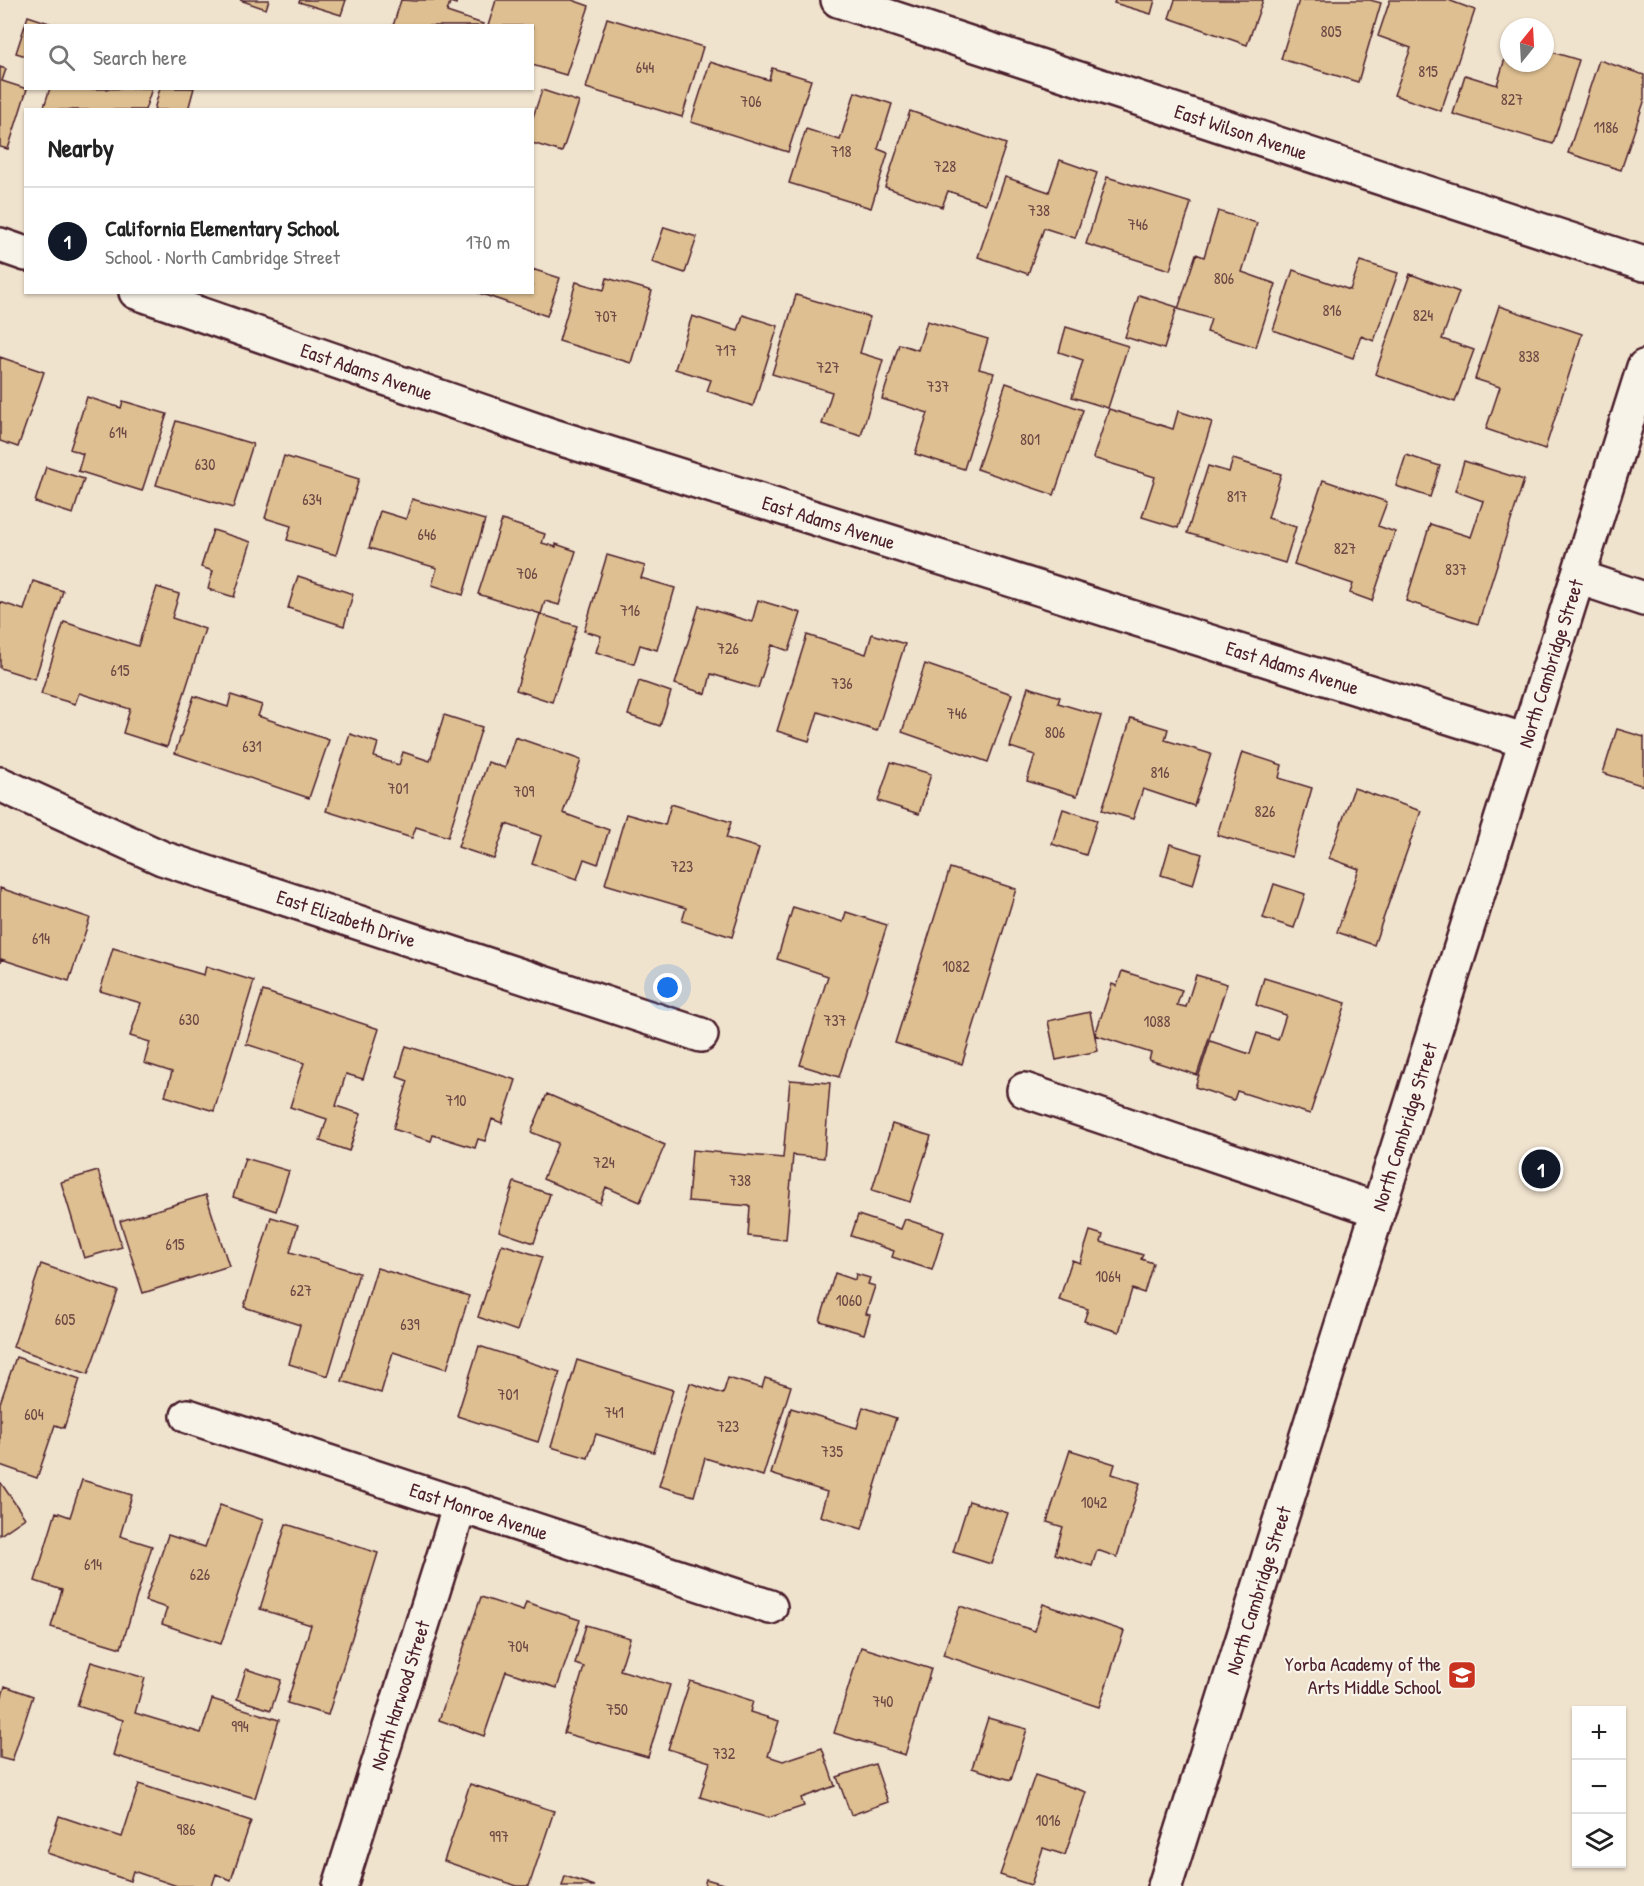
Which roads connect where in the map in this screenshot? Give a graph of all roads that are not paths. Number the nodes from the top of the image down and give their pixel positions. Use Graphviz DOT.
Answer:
graph roads {
  1 [pos="838,0"];
  2 [pos="0,245"];
  3 [pos="24,253"];
  4 [pos="1644,264"];
  5 [pos="142,294"];
  6 [pos="1644,367"];
  7 [pos="1578,577"];
  8 [pos="1644,600"];
  9 [pos="1526,741"];
  10 [pos="0,784"];
  11 [pos="701,1035"];
  12 [pos="1024,1090"];
  13 [pos="1378,1209"];
  14 [pos="188,1416"];
  15 [pos="460,1505"];
  16 [pos="770,1607"];
  17 [pos="340,1886"];
  18 [pos="1165,1886"];
  1 -- 4 [label="street, East Wilson Avenue"];
  2 -- 3 [label="street"];
  5 -- 9 [label="street, East Adams Avenue"];
  6 -- 7 [label="street, North Cambridge Street"];
  7 -- 8 [label="street"];
  7 -- 9 [label="street, North Cambridge Street"];
  9 -- 13 [label="street, North Cambridge Street"];
  10 -- 11 [label="street, East Elizabeth Drive"];
  12 -- 13 [label="street"];
  13 -- 18 [label="street, North Cambridge Street"];
  14 -- 15 [label="street, East Monroe Avenue"];
  15 -- 16 [label="street, East Monroe Avenue"];
  15 -- 17 [label="street, North Harwood Street"];
}
